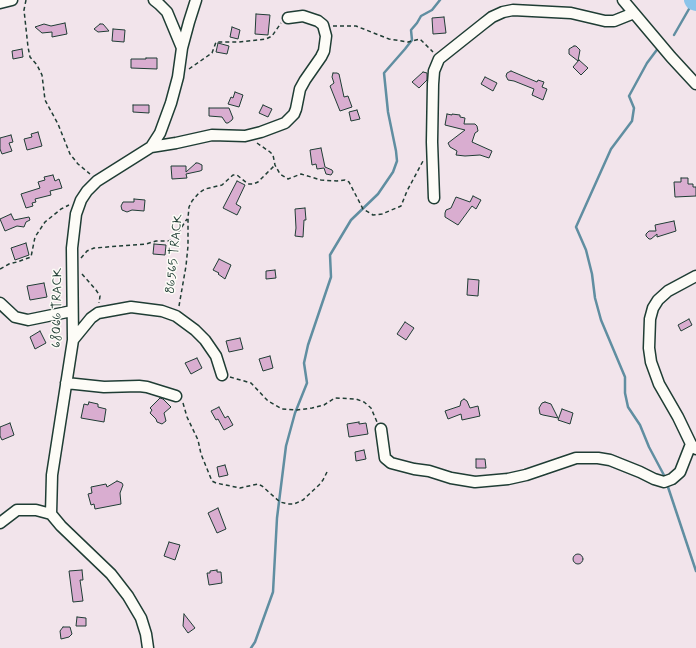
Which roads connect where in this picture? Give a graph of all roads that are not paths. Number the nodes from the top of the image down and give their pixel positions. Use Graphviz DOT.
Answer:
graph roads {
  1 [pos="12,0"];
  2 [pos="154,0"];
  3 [pos="196,0"];
  4 [pos="624,0"];
  5 [pos="0,4"];
  6 [pos="634,13"];
  7 [pos="288,18"];
  8 [pos="182,48"];
  9 [pos="696,84"];
  10 [pos="150,147"];
  11 [pos="434,198"];
  12 [pos="696,276"];
  13 [pos="0,303"];
  14 [pos="72,311"];
  15 [pos="72,340"];
  16 [pos="222,375"];
  17 [pos="66,383"];
  18 [pos="176,396"];
  19 [pos="381,429"];
  20 [pos="693,447"];
  21 [pos="51,514"];
  22 [pos="0,523"];
  23 [pos="148,648"];
  1 -- 5 [label="street"];
  2 -- 8 [label="street"];
  3 -- 8 [label="street, 68066 TRACK"];
  4 -- 6 [label="street"];
  6 -- 9 [label="street"];
  6 -- 11 [label="street"];
  7 -- 10 [label="street"];
  8 -- 10 [label="street, 68066 TRACK"];
  10 -- 14 [label="street, 68066 TRACK"];
  12 -- 20 [label="street"];
  13 -- 14 [label="street"];
  14 -- 15 [label="street, 68066 TRACK"];
  15 -- 16 [label="street"];
  15 -- 17 [label="street, 68066 TRACK"];
  17 -- 18 [label="street"];
  17 -- 21 [label="street, 68066 TRACK"];
  19 -- 20 [label="street"];
  21 -- 22 [label="street"];
  21 -- 23 [label="street"];
}
